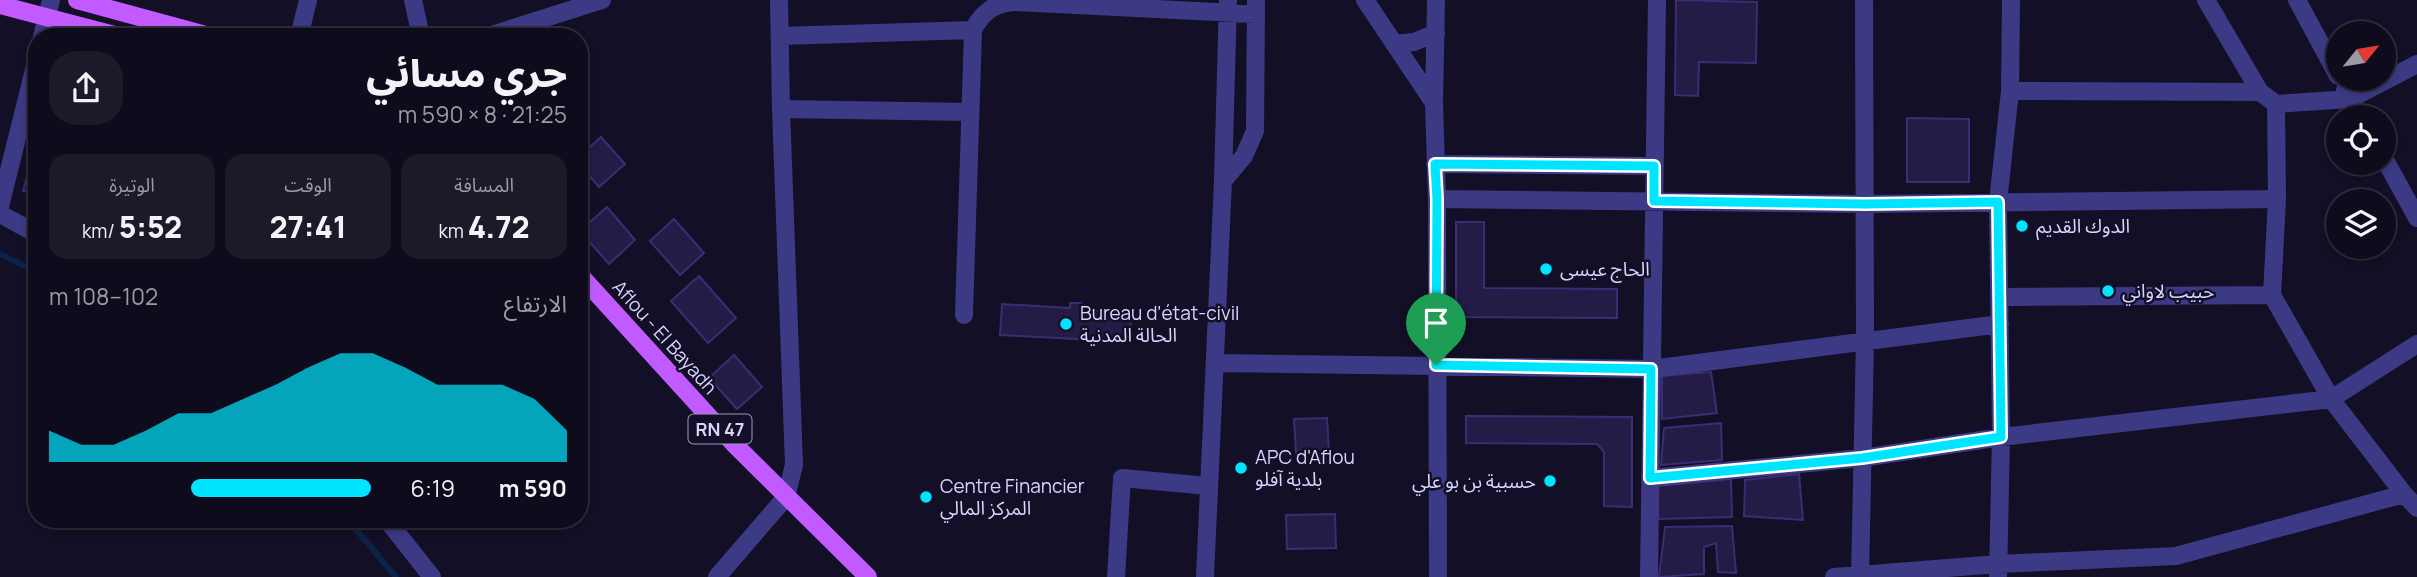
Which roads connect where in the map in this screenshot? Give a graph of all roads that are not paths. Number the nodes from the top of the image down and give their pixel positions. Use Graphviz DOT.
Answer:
graph roads {
  1 [pos="77,0"];
  2 [pos="308,0"];
  3 [pos="413,0"];
  4 [pos="602,0"];
  5 [pos="779,0"];
  6 [pos="1365,0"];
  7 [pos="1436,0"];
  8 [pos="1657,0"];
  9 [pos="1864,0"];
  10 [pos="2011,0"];
  11 [pos="2206,0"];
  12 [pos="2297,0"];
  13 [pos="1136,4"];
  14 [pos="0,5"];
  15 [pos="1228,6"];
  16 [pos="1256,7"];
  17 [pos="49,9"];
  18 [pos="44,28"];
  19 [pos="99,28"];
  20 [pos="180,28"];
  21 [pos="301,28"];
  22 [pos="419,28"];
  23 [pos="513,28"];
  24 [pos="973,30"];
  25 [pos="1436,33"];
  26 [pos="780,36"];
  27 [pos="1394,44"];
  28 [pos="2326,54"];
  29 [pos="2417,64"];
  30 [pos="28,86"];
  31 [pos="2346,91"];
  32 [pos="2010,92"];
  33 [pos="2260,92"];
  34 [pos="2350,99"];
  35 [pos="1434,103"];
  36 [pos="2276,104"];
  37 [pos="2354,105"];
  38 [pos="781,109"];
  39 [pos="969,112"];
  40 [pos="7,150"];
  41 [pos="1435,164"];
  42 [pos="1654,166"];
  43 [pos="2393,175"];
  44 [pos="1223,181"];
  45 [pos="1437,199"];
  46 [pos="2277,199"];
  47 [pos="1654,201"];
  48 [pos="1998,202"];
  49 [pos="1865,204"];
  50 [pos="0,206"];
  51 [pos="0,214"];
  52 [pos="2417,218"];
  53 [pos="28,229"];
  54 [pos="588,284"];
  55 [pos="2272,295"];
  56 [pos="2000,298"];
  57 [pos="964,315"];
  58 [pos="2000,324"];
  59 [pos="1865,341"];
  60 [pos="2417,344"];
  61 [pos="1215,363"];
  62 [pos="1436,365"];
  63 [pos="1651,369"];
  64 [pos="2331,398"];
  65 [pos="2001,437"];
  66 [pos="1862,458"];
  67 [pos="1650,478"];
  68 [pos="1208,486"];
  69 [pos="2403,494"];
  70 [pos="786,497"];
  71 [pos="2417,508"];
  72 [pos="393,528"];
  73 [pos="1998,570"];
  74 [pos="1860,576"];
  75 [pos="432,577"];
  76 [pos="717,577"];
  77 [pos="869,577"];
  78 [pos="1116,577"];
  79 [pos="1205,577"];
  80 [pos="1438,577"];
  81 [pos="1649,577"];
  82 [pos="1833,577"];
  1 -- 20 [label="main road"];
  2 -- 21 [label="street"];
  3 -- 22 [label="street"];
  4 -- 23 [label="street"];
  5 -- 26 [label="street"];
  6 -- 27 [label="street"];
  7 -- 25 [label="street"];
  8 -- 42 [label="street"];
  9 -- 49 [label="street"];
  10 -- 32 [label="street"];
  11 -- 33 [label="street"];
  12 -- 28 [label="street"];
  13 -- 15 [label="street"];
  13 -- 24 [label="street"];
  14 -- 17 [label="main road"];
  15 -- 16 [label="street"];
  15 -- 44 [label="street"];
  16 -- 44 [label="street"];
  17 -- 18 [label="street"];
  17 -- 19 [label="main road"];
  24 -- 26 [label="street"];
  24 -- 39 [label="street"];
  25 -- 27 [label="street"];
  25 -- 35 [label="street"];
  26 -- 38 [label="street"];
  27 -- 35 [label="street"];
  29 -- 34 [label="street"];
  30 -- 40 [label="street"];
  31 -- 34 [label="street"];
  32 -- 33 [label="street"];
  32 -- 48 [label="street"];
  33 -- 36 [label="street"];
  34 -- 36 [label="street"];
  34 -- 37 [label="street"];
  35 -- 41 [label="street"];
  36 -- 46 [label="street"];
  38 -- 39 [label="street"];
  38 -- 70 [label="street"];
  39 -- 57 [label="street"];
  40 -- 50 [label="street"];
  41 -- 42 [label="street"];
  41 -- 45 [label="street"];
  42 -- 47 [label="street"];
  43 -- 52 [label="street"];
  44 -- 61 [label="street"];
  45 -- 47 [label="street"];
  45 -- 62 [label="street"];
  46 -- 48 [label="street"];
  46 -- 55 [label="street"];
  47 -- 49 [label="street"];
  47 -- 63 [label="street"];
  48 -- 49 [label="street"];
  48 -- 56 [label="street"];
  49 -- 59 [label="street"];
  51 -- 53 [label="street"];
  54 -- 70 [label="main road, Aflou - El Bayadh / RN 47"];
  55 -- 56 [label="street"];
  55 -- 64 [label="street"];
  56 -- 58 [label="street"];
  58 -- 59 [label="street"];
  58 -- 65 [label="street"];
  59 -- 63 [label="street"];
  59 -- 66 [label="street"];
  60 -- 64 [label="street"];
  61 -- 62 [label="street"];
  61 -- 68 [label="street"];
  62 -- 63 [label="street"];
  62 -- 80 [label="street"];
  63 -- 67 [label="street"];
  64 -- 65 [label="street"];
  64 -- 69 [label="street"];
  65 -- 66 [label="street"];
  65 -- 73 [label="street"];
  66 -- 67 [label="street"];
  66 -- 74 [label="street"];
  67 -- 81 [label="street"];
  68 -- 78 [label="street"];
  68 -- 79 [label="street"];
  69 -- 71 [label="street"];
  69 -- 73 [label="street"];
  70 -- 76 [label="street"];
  70 -- 77 [label="main road, Aflou - El Bayadh / RN 47"];
  72 -- 75 [label="street"];
  73 -- 74 [label="street"];
  74 -- 82 [label="street"];
}
